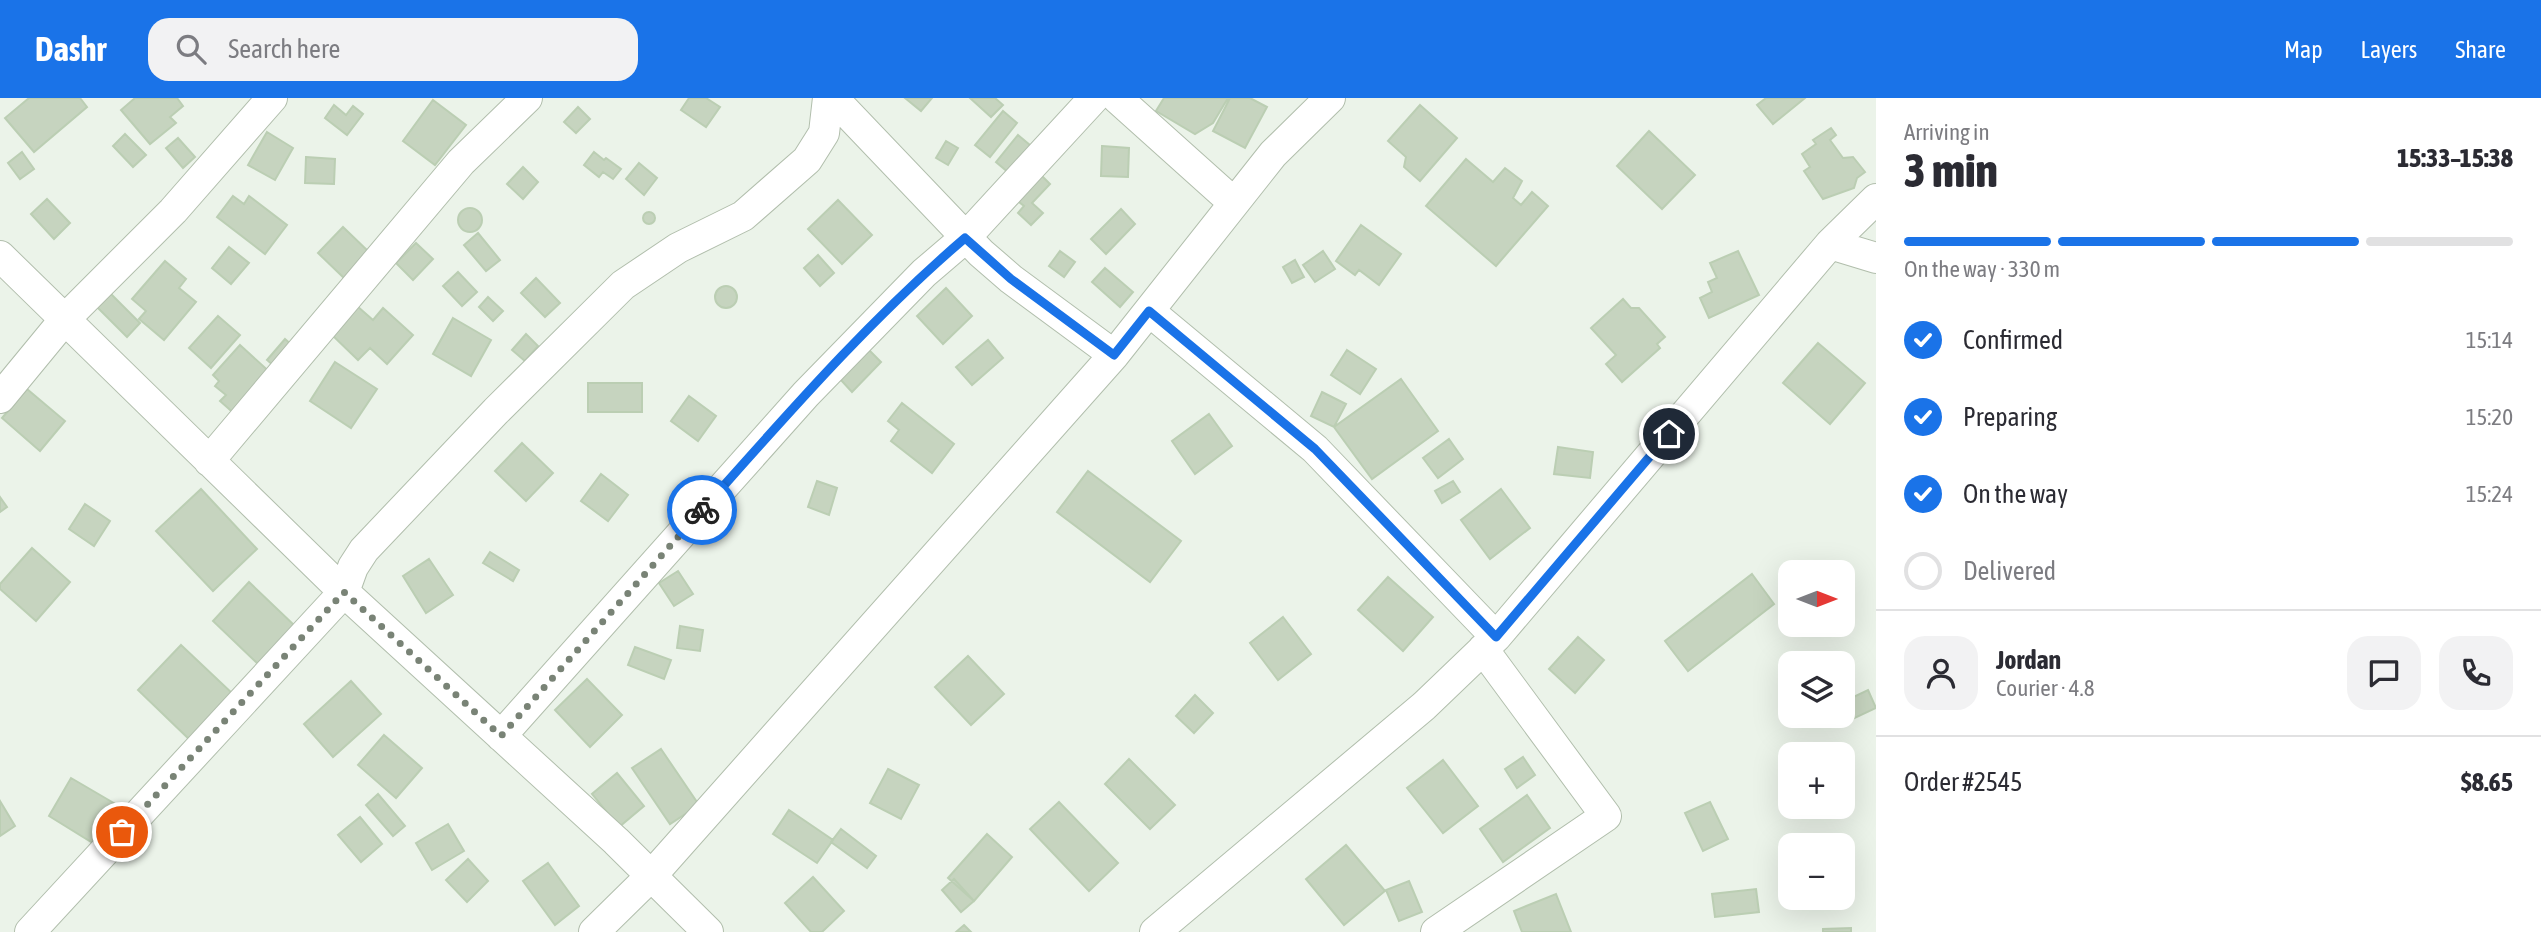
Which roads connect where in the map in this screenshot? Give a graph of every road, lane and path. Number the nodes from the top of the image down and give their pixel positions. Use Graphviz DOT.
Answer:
graph roads {
  1 [pos="272,98"];
  2 [pos="527,98"];
  3 [pos="830,98"];
  4 [pos="1094,98"];
  5 [pos="1117,98"];
  6 [pos="1329,98"];
  7 [pos="1876,199"];
  8 [pos="1234,204"];
  9 [pos="965,238"];
  10 [pos="1830,244"];
  11 [pos="0,256"];
  12 [pos="1876,258"];
  13 [pos="1149,311"];
  14 [pos="65,319"];
  15 [pos="1114,355"];
  16 [pos="0,398"];
  17 [pos="209,461"];
  18 [pos="344,592"];
  19 [pos="1489,643"];
  20 [pos="501,736"];
  21 [pos="652,875"];
  22 [pos="30,932"];
  23 [pos="594,932"];
  24 [pos="708,932"];
  25 [pos="1155,932"];
  26 [pos="1436,932"];
  1 -- 14 [label="street"];
  2 -- 17 [label="street"];
  3 -- 9 [label="street"];
  3 -- 18 [label="street"];
  4 -- 9 [label="street"];
  5 -- 8 [label="street"];
  6 -- 8 [label="street"];
  7 -- 10 [label="street"];
  8 -- 13 [label="street"];
  9 -- 15 [label="street"];
  9 -- 20 [label="street"];
  10 -- 12 [label="street"];
  10 -- 19 [label="street"];
  11 -- 14 [label="street"];
  13 -- 15 [label="street"];
  13 -- 19 [label="street"];
  14 -- 16 [label="street"];
  14 -- 17 [label="street"];
  15 -- 21 [label="street"];
  17 -- 18 [label="street"];
  18 -- 20 [label="street"];
  18 -- 22 [label="street"];
  19 -- 25 [label="street"];
  19 -- 26 [label="street"];
  20 -- 21 [label="street"];
  21 -- 23 [label="street"];
  21 -- 24 [label="street"];
}
